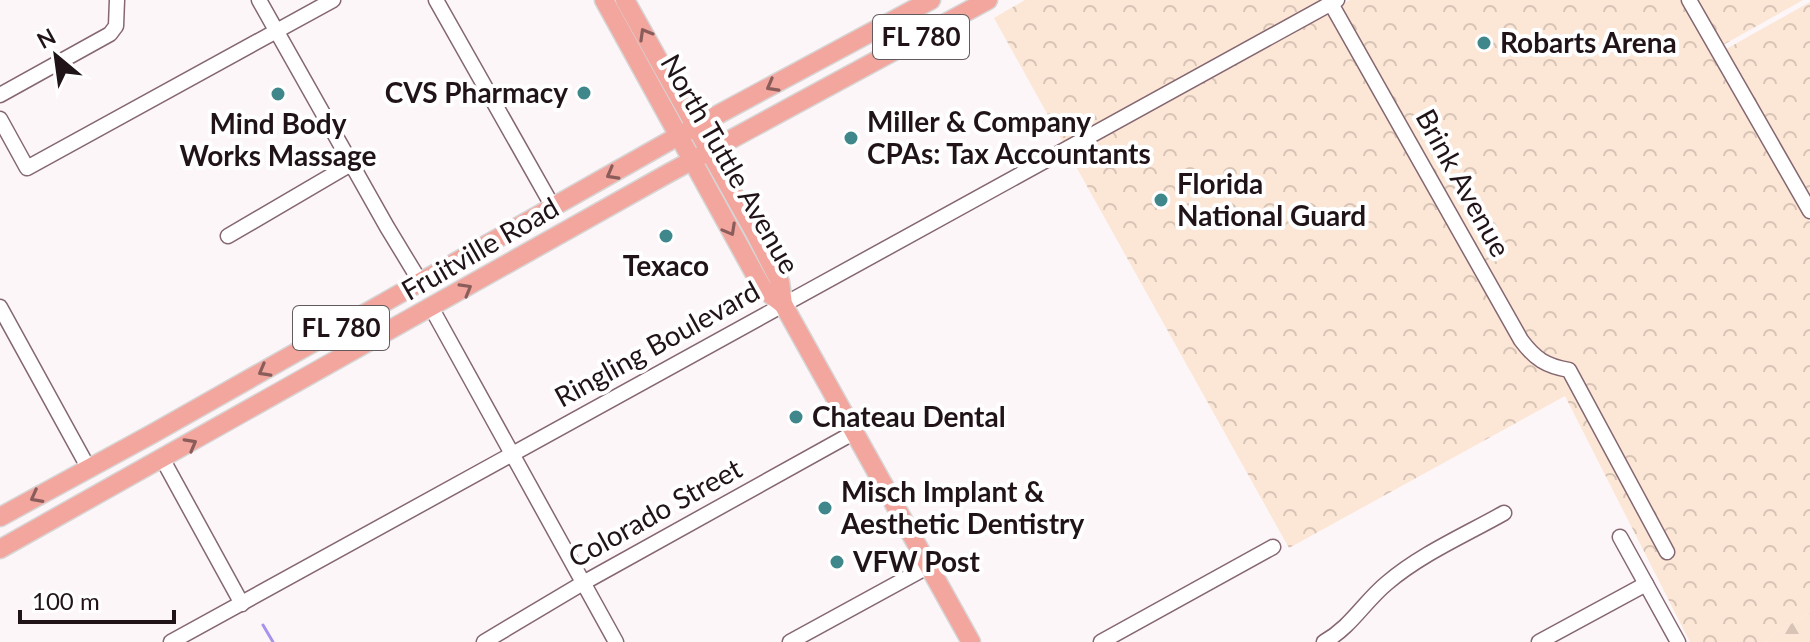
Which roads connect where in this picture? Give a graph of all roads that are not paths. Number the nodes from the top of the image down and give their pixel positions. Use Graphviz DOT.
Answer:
graph roads {
  1 [pos="117,0"];
  2 [pos="259,0"];
  3 [pos="333,0"];
  4 [pos="436,0"];
  5 [pos="604,0"];
  6 [pos="625,0"];
  7 [pos="931,0"];
  8 [pos="988,0"];
  9 [pos="1689,0"];
  10 [pos="1333,1"];
  11 [pos="277,31"];
  12 [pos="0,95"];
  13 [pos="0,119"];
  14 [pos="697,126"];
  15 [pos="680,135"];
  16 [pos="711,151"];
  17 [pos="693,161"];
  18 [pos="351,164"];
  19 [pos="553,207"];
  20 [pos="1810,211"];
  21 [pos="228,236"];
  22 [pos="421,283"];
  23 [pos="783,304"];
  24 [pos="0,307"];
  25 [pos="432,309"];
  26 [pos="381,337"];
  27 [pos="853,433"];
  28 [pos="511,454"];
  29 [pos="163,460"];
  30 [pos="89,469"];
  31 [pos="1504,513"];
  32 [pos="0,517"];
  33 [pos="1620,537"];
  34 [pos="1273,547"];
  35 [pos="0,549"];
  36 [pos="1667,552"];
  37 [pos="929,566"];
  38 [pos="583,583"];
  39 [pos="1646,584"];
  40 [pos="242,604"];
  41 [pos="171,642"];
  42 [pos="484,642"];
  43 [pos="616,642"];
  44 [pos="790,642"];
  45 [pos="971,642"];
  46 [pos="1101,642"];
  47 [pos="1324,642"];
  48 [pos="1539,642"];
  49 [pos="1678,642"];
  1 -- 12 [label="street"];
  2 -- 11 [label="street"];
  3 -- 11 [label="street"];
  4 -- 19 [label="street"];
  5 -- 15 [label="main road, North Tuttle Avenue"];
  14 -- 6 [label="main road, North Tuttle Avenue, one-way"];
  7 -- 14 [label="main road, Fruitville Road / FL 780, one-way"];
  8 -- 16 [label="main road, Fruitville Road / FL 780"];
  9 -- 20 [label="street"];
  10 -- 23 [label="street, Ringling Boulevard"];
  10 -- 36 [label="street, Brink Avenue"];
  11 -- 13 [label="street"];
  11 -- 18 [label="street"];
  14 -- 15 [label="main road, Fruitville Road / FL 780"];
  14 -- 16 [label="main road, North Tuttle Avenue"];
  15 -- 17 [label="main road, North Tuttle Avenue"];
  15 -- 19 [label="main road, Fruitville Road / FL 780, one-way"];
  16 -- 17 [label="main road, Fruitville Road / FL 780"];
  16 -- 23 [label="main road, North Tuttle Avenue"];
  17 -- 23 [label="main road, North Tuttle Avenue, one-way"];
  25 -- 17 [label="main road, Fruitville Road / FL 780, one-way"];
  18 -- 21 [label="street"];
  18 -- 22 [label="street"];
  19 -- 22 [label="main road, Fruitville Road / FL 780"];
  22 -- 26 [label="main road"];
  22 -- 30 [label="main road, Fruitville Road / FL 780, one-way"];
  23 -- 27 [label="main road"];
  23 -- 28 [label="street, Ringling Boulevard"];
  24 -- 30 [label="street"];
  25 -- 26 [label="main road, Fruitville Road / FL 780"];
  25 -- 28 [label="street"];
  29 -- 26 [label="main road, Fruitville Road / FL 780, one-way"];
  27 -- 37 [label="main road"];
  27 -- 38 [label="street, Colorado Street"];
  28 -- 38 [label="street"];
  28 -- 40 [label="street, Ringling Boulevard"];
  29 -- 35 [label="main road, Fruitville Road / FL 780"];
  29 -- 40 [label="street"];
  30 -- 32 [label="main road, Fruitville Road / FL 780, one-way"];
  31 -- 47 [label="street"];
  33 -- 39 [label="street"];
  34 -- 46 [label="street"];
  37 -- 44 [label="street"];
  37 -- 45 [label="main road"];
  38 -- 42 [label="street, Colorado Street"];
  38 -- 43 [label="street"];
  39 -- 48 [label="street"];
  39 -- 49 [label="street"];
  40 -- 41 [label="street, Ringling Boulevard"];
}
